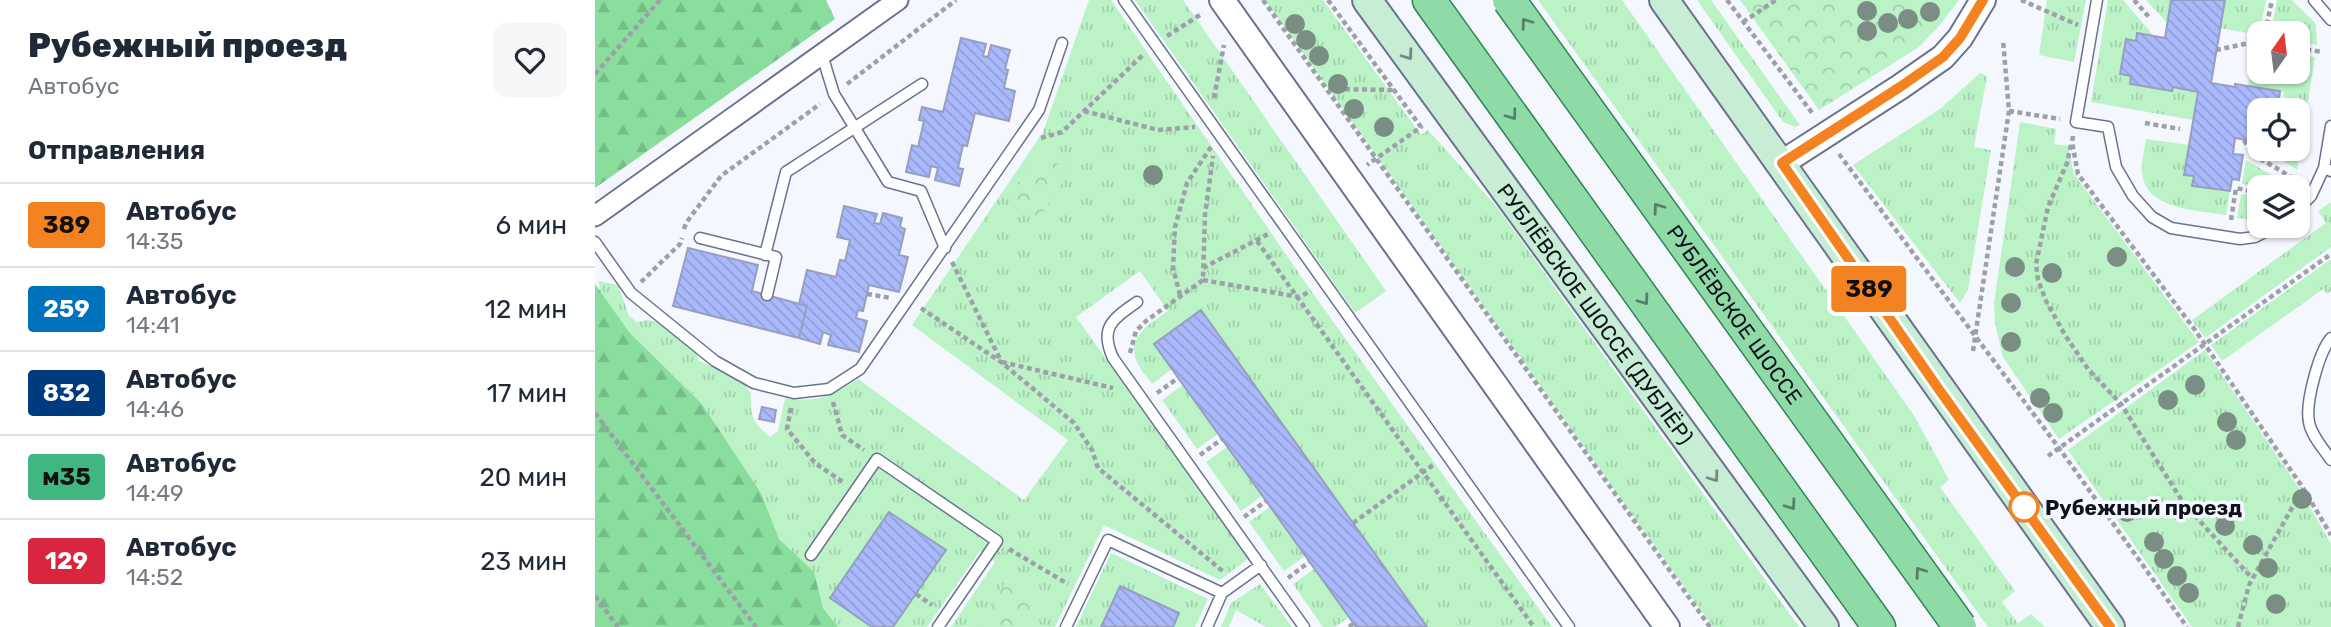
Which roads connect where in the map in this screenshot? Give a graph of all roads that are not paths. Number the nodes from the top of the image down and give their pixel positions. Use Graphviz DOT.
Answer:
graph roads {
  1 [pos="898,0"];
  2 [pos="1124,0"];
  3 [pos="1367,0"];
  4 [pos="1429,0"];
  5 [pos="1509,0"];
  6 [pos="1664,0"];
  7 [pos="1983,0"];
  8 [pos="2097,0"];
  9 [pos="2314,0"];
  10 [pos="1212,7"];
  11 [pos="2331,20"];
  12 [pos="1062,43"];
  13 [pos="822,55"];
  14 [pos="922,85"];
  15 [pos="2331,125"];
  16 [pos="856,128"];
  17 [pos="1782,163"];
  18 [pos="2327,169"];
  19 [pos="2310,197"];
  20 [pos="595,216"];
  21 [pos="700,238"];
  22 [pos="2248,238"];
  23 [pos="595,243"];
  24 [pos="945,248"];
  25 [pos="765,255"];
  26 [pos="767,295"];
  27 [pos="1137,302"];
  28 [pos="2331,338"];
  29 [pos="2331,460"];
  30 [pos="811,555"];
  31 [pos="1261,565"];
  32 [pos="1222,593"];
  33 [pos="938,627"];
  34 [pos="1066,627"];
  35 [pos="1207,627"];
  36 [pos="1304,627"];
  37 [pos="1569,627"];
  38 [pos="1667,627"];
  39 [pos="1823,627"];
  40 [pos="1879,627"];
  41 [pos="1960,627"];
  42 [pos="2110,627"];
  1 -- 13 [label="street"];
  2 -- 37 [label="lane"];
  3 -- 39 [label="main road, РУБЛЁВСКОЕ ШОССЕ (ДУБЛЁР), one-way"];
  4 -- 40 [label="main road, one-way"];
  41 -- 5 [label="main road, РУБЛЁВСКОЕ ШОССЕ, one-way, bridge"];
  6 -- 17 [label="main road"];
  7 -- 17 [label="street"];
  8 -- 22 [label="lane"];
  9 -- 11 [label="lane"];
  10 -- 38 [label="street"];
  12 -- 24 [label="lane"];
  13 -- 16 [label="lane"];
  13 -- 20 [label="street"];
  14 -- 16 [label="lane"];
  15 -- 18 [label="lane"];
  16 -- 24 [label="lane"];
  16 -- 25 [label="lane"];
  17 -- 42 [label="main road"];
  18 -- 19 [label="lane"];
  21 -- 25 [label="lane"];
  23 -- 24 [label="lane"];
  25 -- 26 [label="lane"];
  27 -- 31 [label="lane"];
  28 -- 29 [label="lane"];
  30 -- 33 [label="lane"];
  31 -- 32 [label="lane"];
  31 -- 36 [label="lane"];
  32 -- 34 [label="lane"];
  32 -- 35 [label="lane"];
}
